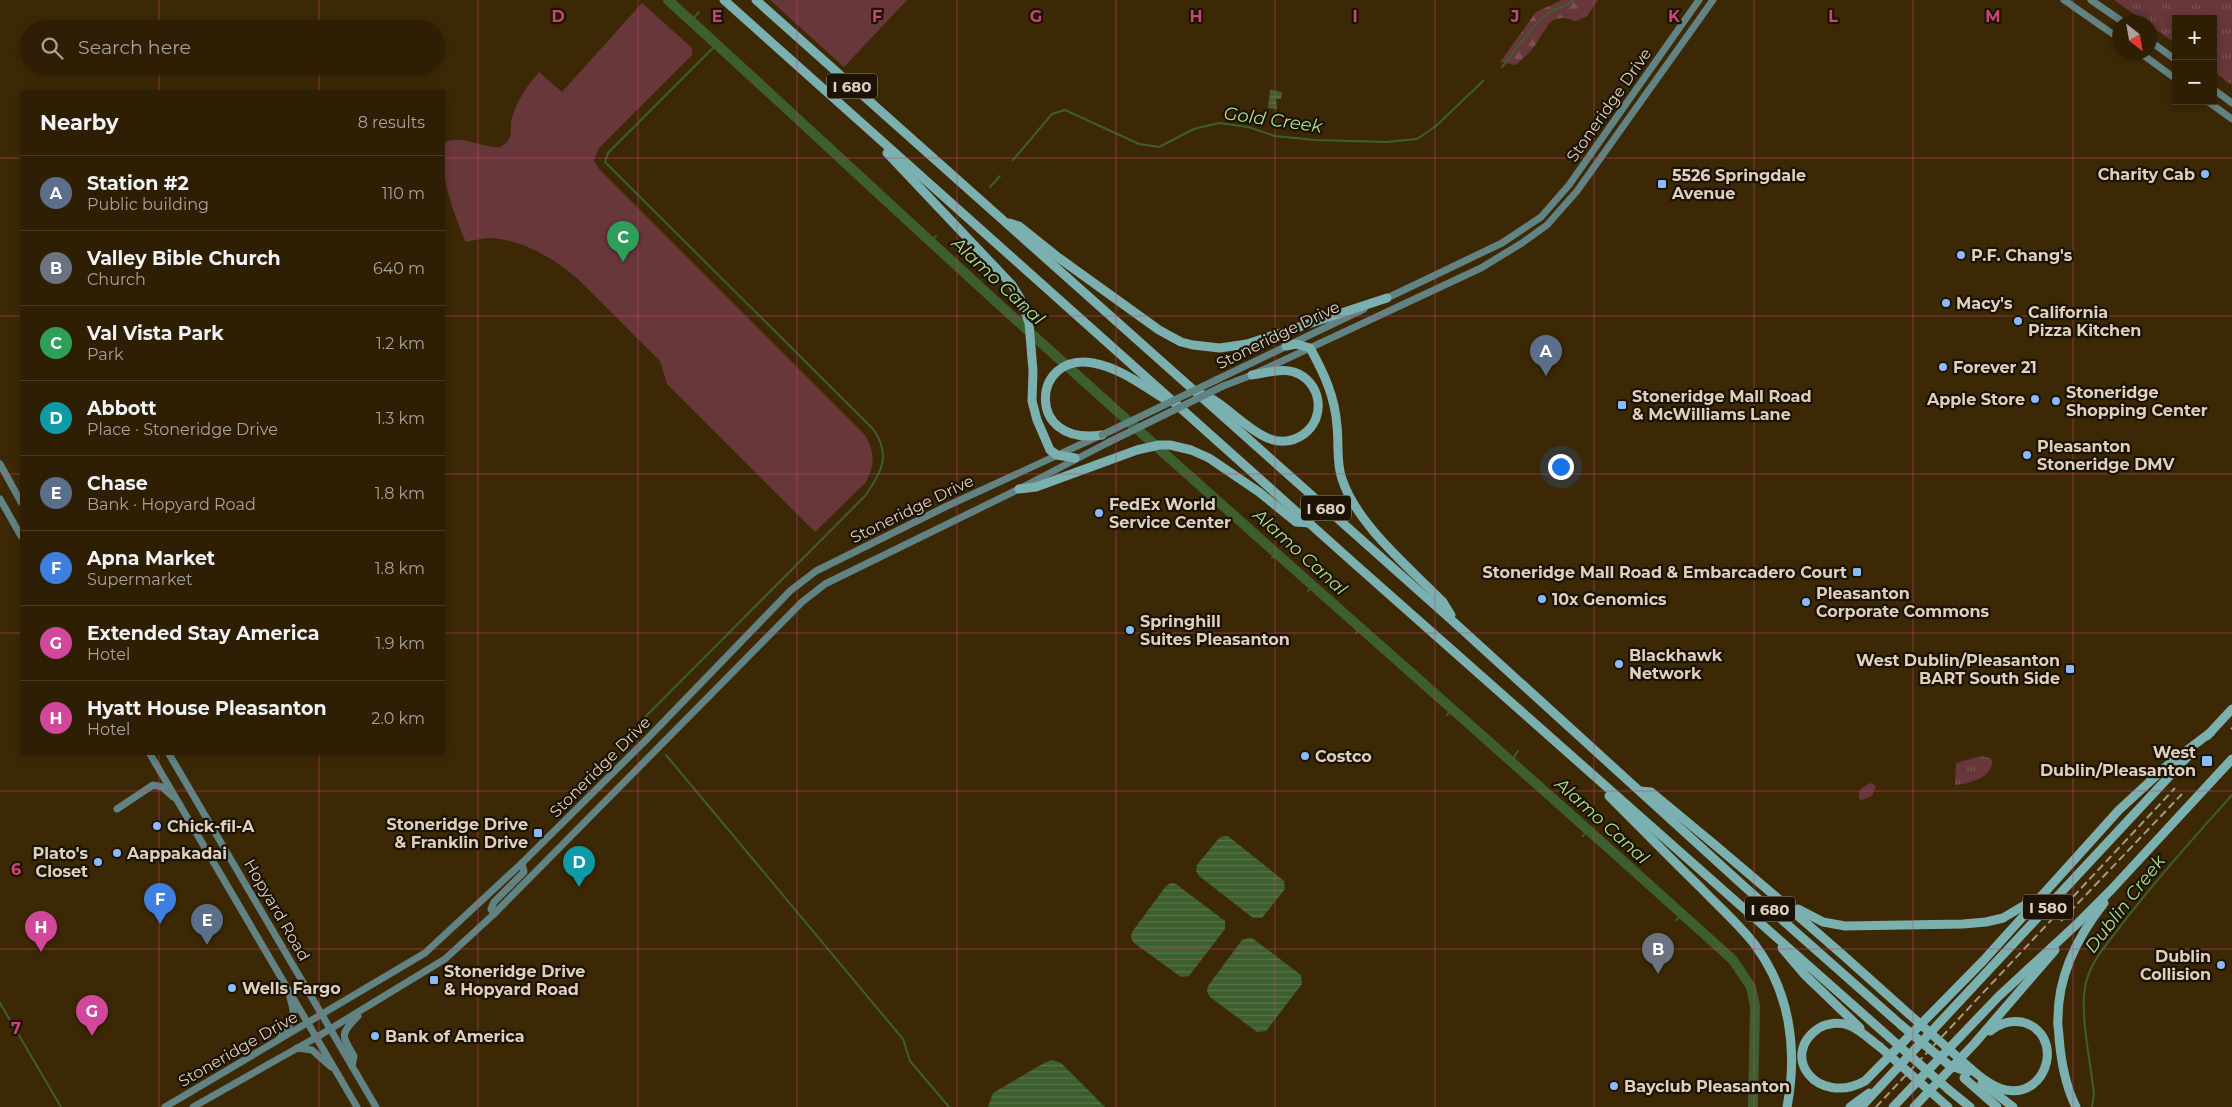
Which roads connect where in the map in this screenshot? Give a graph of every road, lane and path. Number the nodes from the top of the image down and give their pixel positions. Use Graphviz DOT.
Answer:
graph roads {
  1 [pos="724,0"];
  2 [pos="756,0"];
  3 [pos="1699,0"];
  4 [pos="1713,0"];
  5 [pos="2064,0"];
  6 [pos="2091,0"];
  7 [pos="2113,15"];
  8 [pos="2112,33"];
  9 [pos="2157,46"];
  10 [pos="2172,57"];
  11 [pos="2150,60"];
  12 [pos="2172,76"];
  13 [pos="2217,92"];
  14 [pos="2232,103"];
  15 [pos="2213,105"];
  16 [pos="2232,119"];
  17 [pos="870,131"];
  18 [pos="1005,222"];
  19 [pos="1387,298"];
  20 [pos="1286,346"];
  21 [pos="1310,348"];
  22 [pos="1252,375"];
  23 [pos="1195,392"];
  24 [pos="1187,412"];
  25 [pos="1102,435"];
  26 [pos="1057,455"];
  27 [pos="1075,458"];
  28 [pos="0,464"];
  29 [pos="1019,489"];
  30 [pos="0,499"];
  31 [pos="20,500"];
  32 [pos="1310,523"];
  33 [pos="20,534"];
  34 [pos="1456,624"];
  35 [pos="2232,709"];
  36 [pos="2210,732"];
  37 [pos="151,755"];
  38 [pos="170,755"];
  39 [pos="2232,759"];
  40 [pos="1600,781"];
  41 [pos="1640,791"];
  42 [pos="182,808"];
  43 [pos="117,809"];
  44 [pos="522,863"];
  45 [pos="1754,877"];
  46 [pos="2047,889"];
  47 [pos="2111,890"];
  48 [pos="494,914"];
  49 [pos="2078,923"];
  50 [pos="1778,938"];
  51 [pos="286,984"];
  52 [pos="365,1008"];
  53 [pos="322,1015"];
  54 [pos="309,1023"];
  55 [pos="331,1029"];
  56 [pos="317,1037"];
  57 [pos="277,1042"];
  58 [pos="1974,1044"];
  59 [pos="1880,1047"];
  60 [pos="297,1048"];
  61 [pos="352,1066"];
  62 [pos="1967,1072"];
  63 [pos="339,1075"];
  64 [pos="1885,1081"];
  65 [pos="165,1107"];
  66 [pos="193,1107"];
  67 [pos="357,1107"];
  68 [pos="376,1107"];
  69 [pos="1787,1107"];
  70 [pos="1850,1107"];
  71 [pos="1861,1107"];
  72 [pos="1892,1107"];
  73 [pos="1914,1107"];
  74 [pos="1948,1107"];
  75 [pos="1970,1107"];
  76 [pos="1997,1107"];
  77 [pos="2013,1107"];
  78 [pos="2076,1107"];
  1 -- 17 [label="highway, I 680"];
  2 -- 18 [label="highway, I 680"];
  3 -- 19 [label="main road, Stoneridge Drive"];
  4 -- 21 [label="main road, Stoneridge Drive"];
  5 -- 8 [label="main road"];
  6 -- 7 [label="main road"];
  9 -- 10 [label="main road"];
  11 -- 12 [label="main road"];
  13 -- 14 [label="main road"];
  15 -- 16 [label="main road"];
  17 -- 24 [label="highway, I 680"];
  17 -- 26 [label="highway"];
  18 -- 19 [label="highway"];
  18 -- 23 [label="highway, I 680"];
  19 -- 20 [label="main road, Stoneridge Drive"];
  20 -- 21 [label="highway"];
  20 -- 25 [label="main road, Stoneridge Drive, bridge"];
  21 -- 22 [label="main road, Stoneridge Drive"];
  21 -- 34 [label="highway"];
  22 -- 23 [label="highway"];
  22 -- 27 [label="main road, Stoneridge Drive, bridge"];
  23 -- 34 [label="highway, I 680"];
  24 -- 25 [label="highway"];
  24 -- 32 [label="highway, I 680"];
  25 -- 26 [label="main road, Stoneridge Drive"];
  26 -- 27 [label="highway"];
  26 -- 44 [label="main road, Stoneridge Drive"];
  27 -- 29 [label="main road, Stoneridge Drive"];
  28 -- 31 [label="main road"];
  29 -- 32 [label="highway"];
  29 -- 48 [label="main road, Stoneridge Drive"];
  30 -- 33 [label="main road"];
  32 -- 40 [label="highway, I 680"];
  34 -- 41 [label="highway, I 680"];
  35 -- 36 [label="highway, I 580"];
  36 -- 46 [label="highway"];
  36 -- 64 [label="highway, I 580"];
  37 -- 42 [label="main road, Hopyard Road"];
  38 -- 53 [label="main road, Hopyard Road"];
  39 -- 47 [label="highway, I 580"];
  40 -- 50 [label="highway, I 680"];
  40 -- 69 [label="highway"];
  41 -- 45 [label="highway"];
  41 -- 62 [label="highway, I 680, bridge"];
  42 -- 43 [label="main road"];
  42 -- 51 [label="main road, Hopyard Road"];
  44 -- 48 [label="main road"];
  44 -- 53 [label="main road, Stoneridge Drive"];
  45 -- 46 [label="highway"];
  45 -- 62 [label="highway, bridge"];
  46 -- 59 [label="highway"];
  47 -- 49 [label="highway, I 580"];
  47 -- 78 [label="highway"];
  48 -- 52 [label="main road, Stoneridge Drive"];
  49 -- 58 [label="highway"];
  49 -- 72 [label="highway, I 580"];
  50 -- 59 [label="highway"];
  50 -- 75 [label="highway, I 680, bridge"];
  51 -- 54 [label="main road, Hopyard Road"];
  51 -- 57 [label="main road"];
  52 -- 55 [label="main road, Stoneridge Drive"];
  52 -- 61 [label="main road"];
  53 -- 54 [label="main road, Stoneridge Drive"];
  53 -- 55 [label="main road, Hopyard Road"];
  54 -- 56 [label="main road, Hopyard Road"];
  54 -- 57 [label="main road, Stoneridge Drive"];
  55 -- 56 [label="main road, Stoneridge Drive"];
  55 -- 61 [label="main road, Hopyard Road"];
  56 -- 60 [label="main road, Stoneridge Drive"];
  56 -- 63 [label="main road, Hopyard Road"];
  57 -- 65 [label="main road, Stoneridge Drive"];
  58 -- 62 [label="highway"];
  58 -- 73 [label="highway"];
  59 -- 74 [label="highway, bridge"];
  60 -- 63 [label="main road"];
  60 -- 66 [label="main road, Stoneridge Drive"];
  61 -- 68 [label="main road, Hopyard Road"];
  62 -- 76 [label="highway"];
  62 -- 77 [label="highway"];
  63 -- 67 [label="main road, Hopyard Road"];
  64 -- 70 [label="highway"];
  64 -- 71 [label="highway, I 580"];
}
